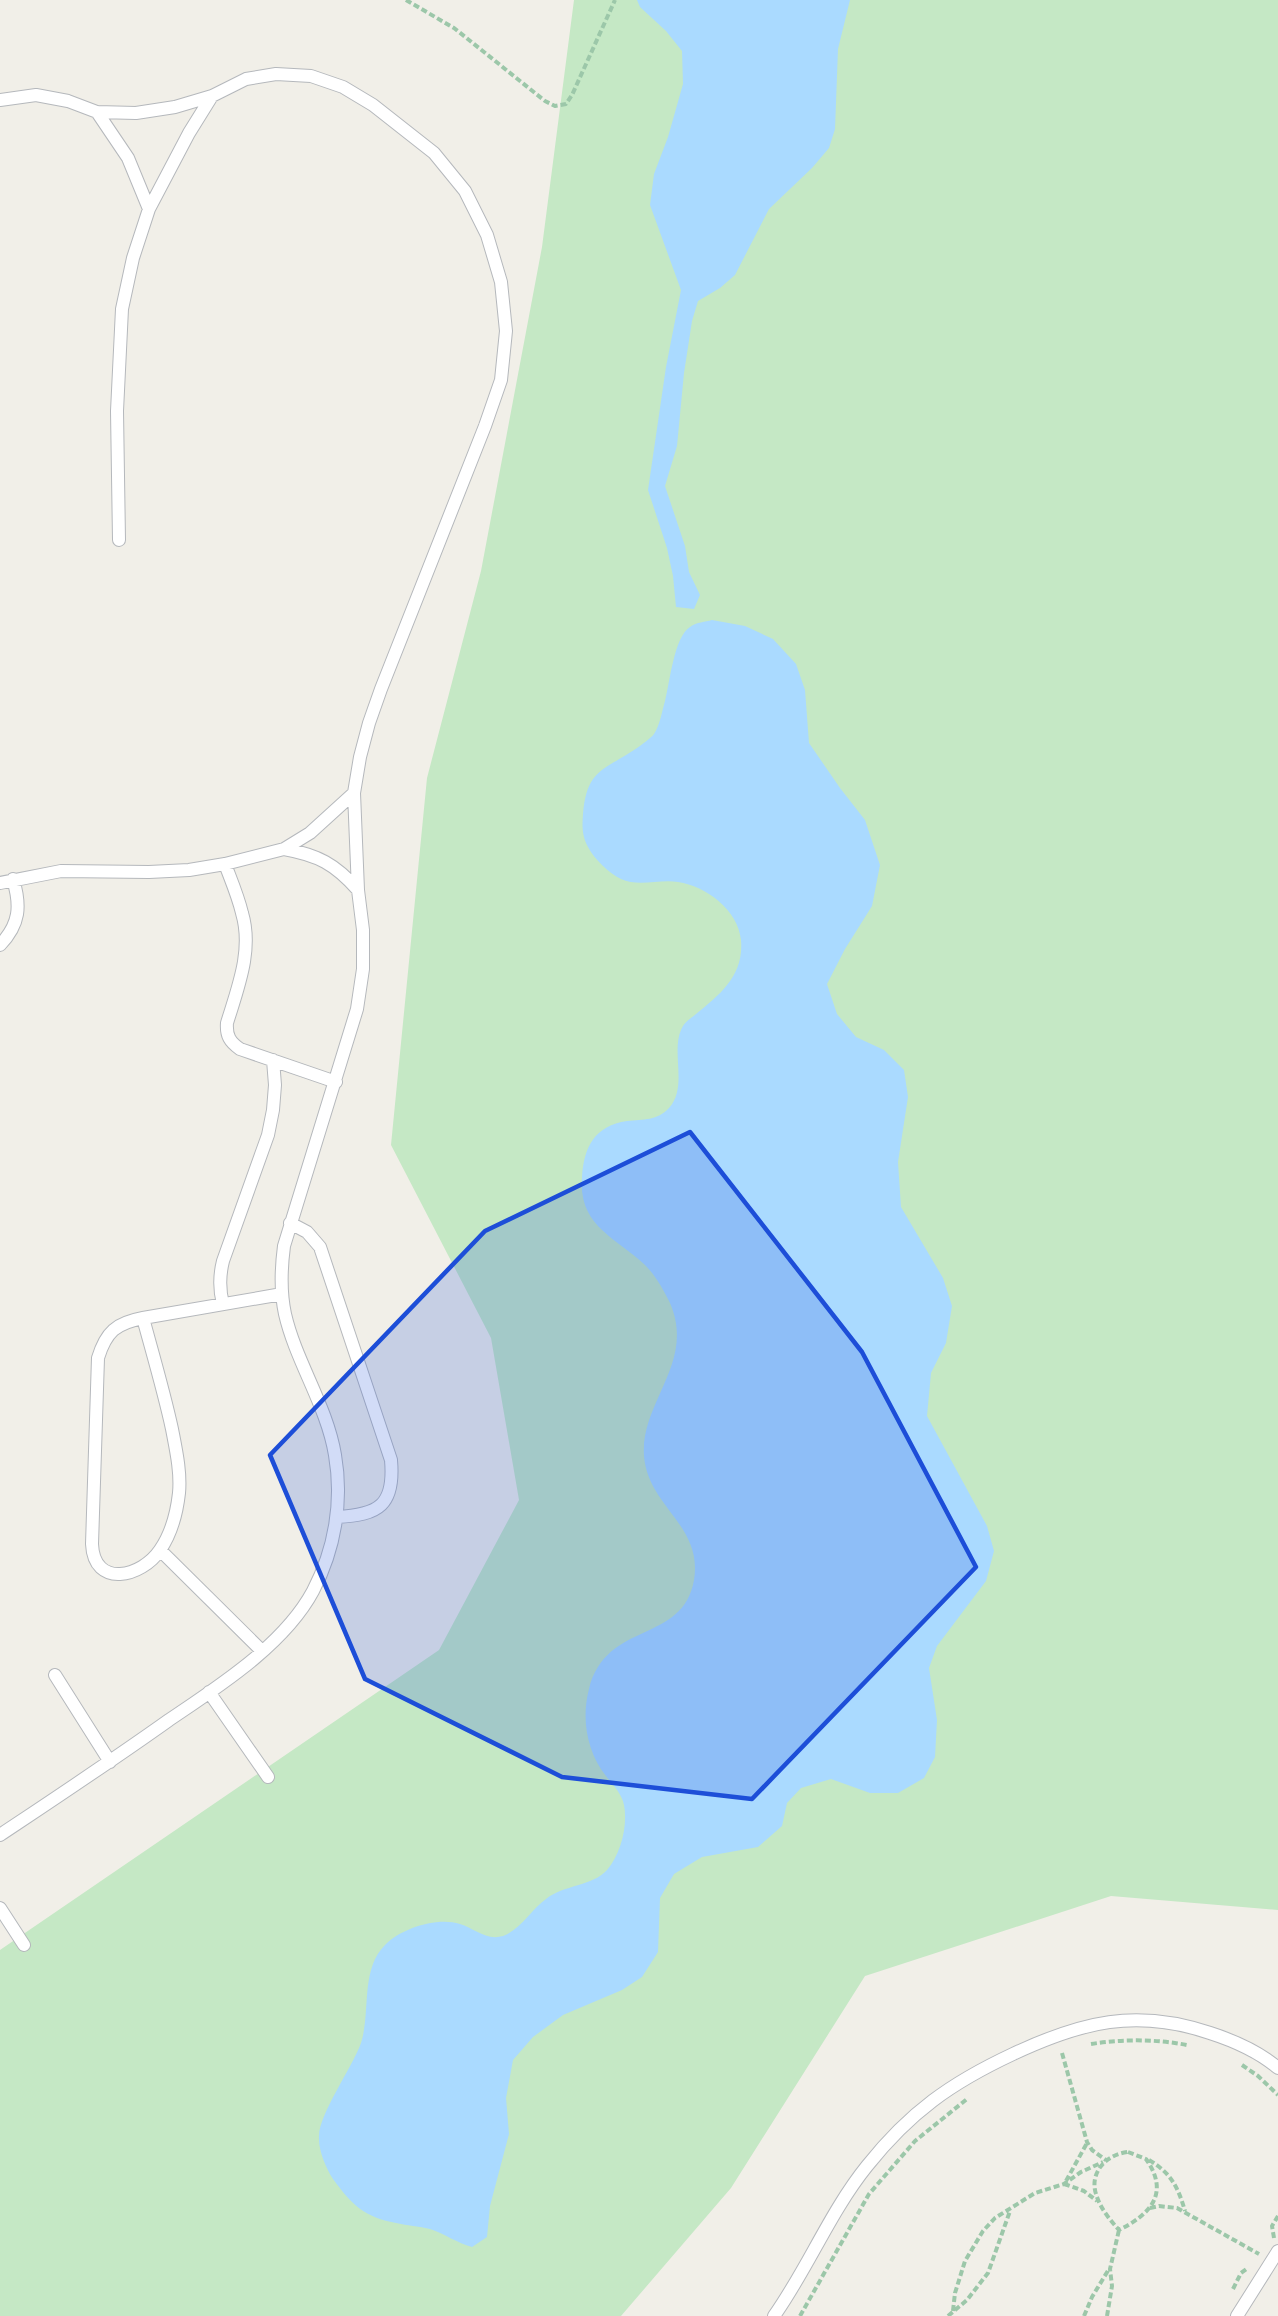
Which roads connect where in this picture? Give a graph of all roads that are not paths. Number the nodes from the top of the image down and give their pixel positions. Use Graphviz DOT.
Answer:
graph roads {
  1 [pos="212,96"];
  2 [pos="0,100"];
  3 [pos="97,112"];
  4 [pos="149,209"];
  5 [pos="119,540"];
  6 [pos="354,793"];
  7 [pos="284,849"];
  8 [pos="225,864"];
  9 [pos="13,879"];
  10 [pos="0,883"];
  11 [pos="358,890"];
  12 [pos="0,945"];
  13 [pos="273,1060"];
  14 [pos="336,1082"];
  15 [pos="290,1223"];
  16 [pos="282,1294"];
  17 [pos="223,1304"];
  18 [pos="143,1318"];
  19 [pos="337,1517"];
  20 [pos="160,1550"];
  21 [pos="262,1651"];
  22 [pos="55,1676"];
  23 [pos="209,1692"];
  24 [pos="110,1762"];
  25 [pos="268,1777"];
  26 [pos="0,1835"];
  27 [pos="0,1908"];
  28 [pos="24,1945"];
  29 [pos="1278,2068"];
  30 [pos="1275,2251"];
  31 [pos="774,2316"];
  32 [pos="1237,2316"];
  1 -- 3 [label="lane"];
  1 -- 4 [label="lane"];
  1 -- 6 [label="lane"];
  2 -- 3 [label="lane"];
  3 -- 4 [label="lane"];
  4 -- 5 [label="lane"];
  6 -- 7 [label="lane"];
  6 -- 11 [label="lane"];
  7 -- 8 [label="lane"];
  7 -- 11 [label="lane"];
  8 -- 9 [label="lane"];
  8 -- 13 [label="lane"];
  9 -- 10 [label="lane"];
  9 -- 12 [label="lane"];
  11 -- 14 [label="lane"];
  13 -- 14 [label="lane"];
  13 -- 17 [label="lane"];
  14 -- 15 [label="lane"];
  15 -- 16 [label="lane"];
  15 -- 19 [label="lane"];
  16 -- 17 [label="lane"];
  16 -- 19 [label="lane"];
  17 -- 18 [label="lane"];
  18 -- 20 [label="lane"];
  18 -- 20 [label="lane"];
  19 -- 21 [label="lane"];
  20 -- 21 [label="lane"];
  21 -- 23 [label="lane"];
  22 -- 24 [label="lane"];
  23 -- 24 [label="lane"];
  23 -- 25 [label="lane"];
  24 -- 26 [label="lane"];
  27 -- 28 [label="lane"];
  29 -- 31 [label="lane"];
  30 -- 32 [label="lane"];
}
